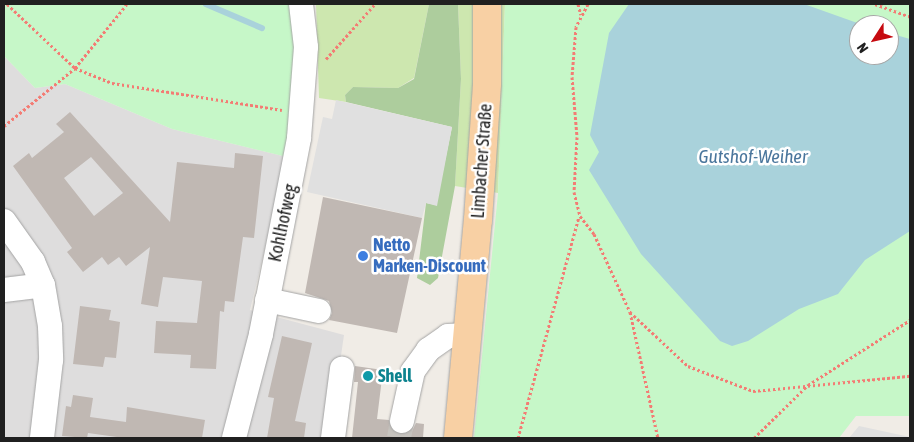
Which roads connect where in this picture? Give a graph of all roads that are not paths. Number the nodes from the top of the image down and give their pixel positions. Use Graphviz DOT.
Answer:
graph roads {
  1 [pos="301,4"];
  2 [pos="487,4"];
  3 [pos="4,221"];
  4 [pos="43,285"];
  5 [pos="4,290"];
  6 [pos="267,300"];
  7 [pos="319,311"];
  8 [pos="468,335"];
  9 [pos="342,369"];
  10 [pos="402,421"];
  11 [pos="42,438"];
  12 [pos="234,438"];
  13 [pos="333,438"];
  14 [pos="458,438"];
  1 -- 6 [label="street, Kohlhofweg"];
  2 -- 8 [label="main road, Limbacher Straße"];
  3 -- 4 [label="street"];
  4 -- 5 [label="street"];
  4 -- 11 [label="street"];
  6 -- 7 [label="street"];
  6 -- 12 [label="street, Kohlhofweg"];
  8 -- 10 [label="street"];
  8 -- 14 [label="main road, Limbacher Straße"];
  9 -- 13 [label="street"];
}
